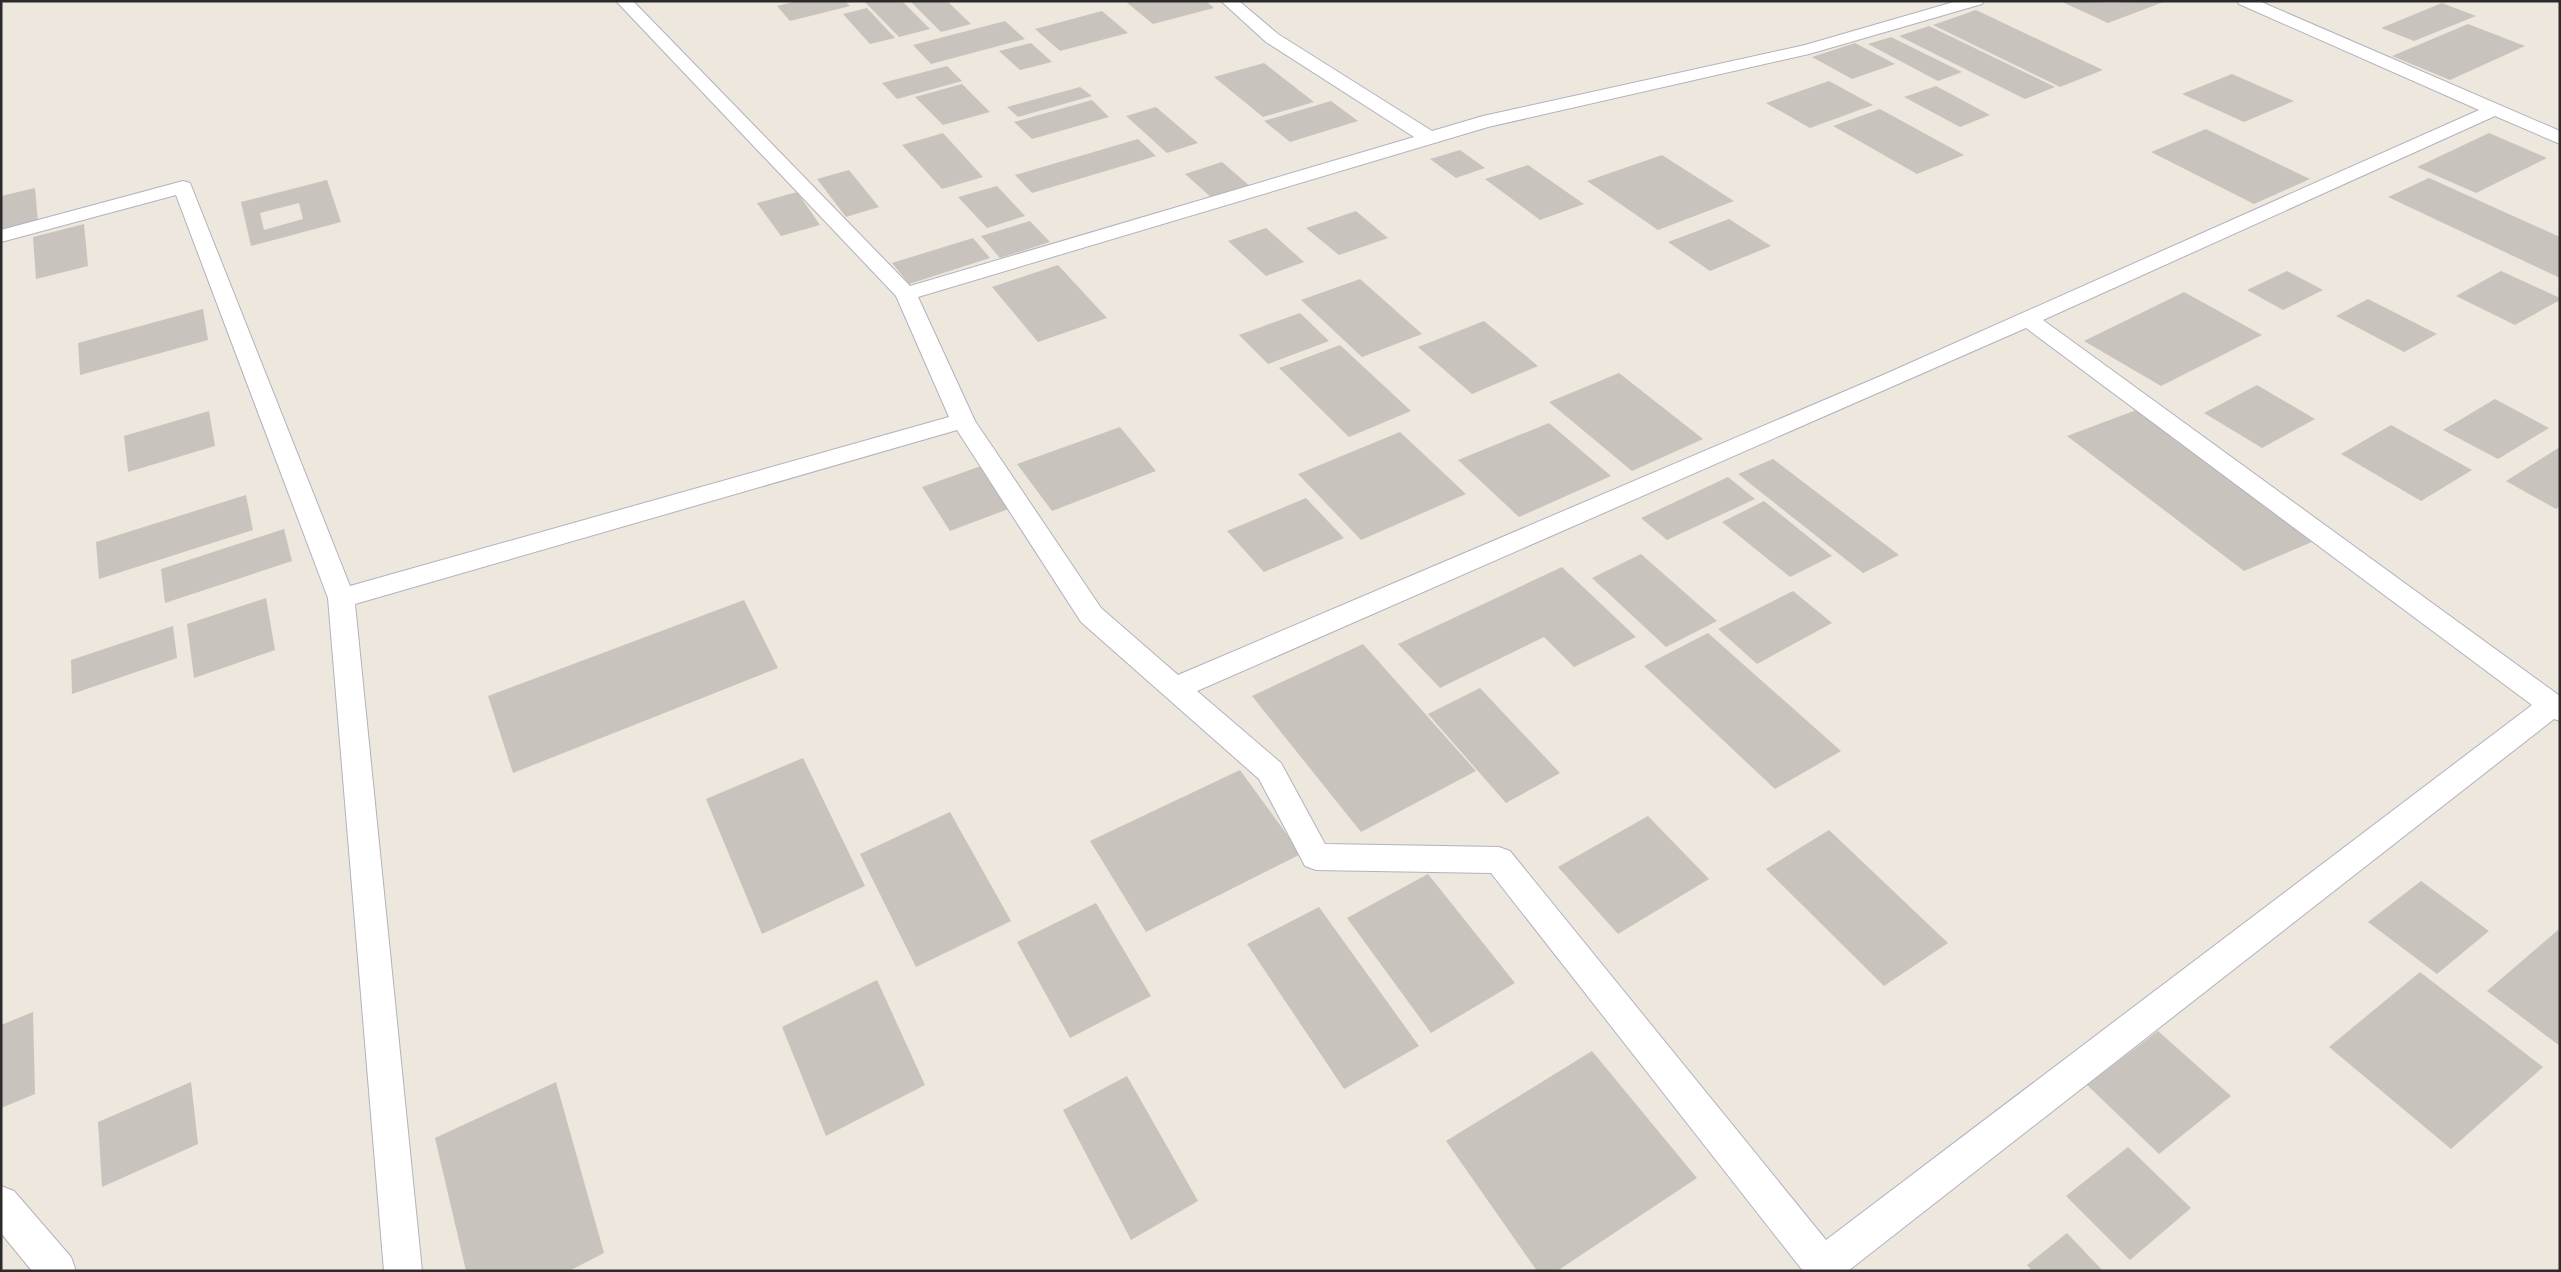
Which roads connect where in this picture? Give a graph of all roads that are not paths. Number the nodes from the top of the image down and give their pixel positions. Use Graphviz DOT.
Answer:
graph roads {
  1 [pos="624,1"];
  2 [pos="1228,1"];
  3 [pos="1976,1"];
  4 [pos="2245,1"];
  5 [pos="2494,110"];
  6 [pos="1429,138"];
  7 [pos="2560,138"];
  8 [pos="1,236"];
  9 [pos="906,294"];
  10 [pos="2028,318"];
  11 [pos="963,421"];
  12 [pos="341,598"];
  13 [pos="1175,688"];
  14 [pos="2556,707"];
  15 [pos="1,1204"];
  16 [pos="1825,1268"];
  17 [pos="57,1271"];
  18 [pos="403,1271"];
  1 -- 9 [label="street"];
  2 -- 6 [label="street"];
  3 -- 6 [label="street"];
  4 -- 5 [label="street"];
  5 -- 7 [label="street"];
  5 -- 10 [label="street"];
  6 -- 9 [label="street"];
  8 -- 12 [label="street"];
  9 -- 11 [label="street"];
  10 -- 13 [label="street"];
  10 -- 14 [label="street"];
  11 -- 12 [label="street"];
  11 -- 13 [label="street"];
  12 -- 18 [label="street"];
  13 -- 16 [label="street"];
  14 -- 16 [label="street"];
  15 -- 17 [label="street"];
}
